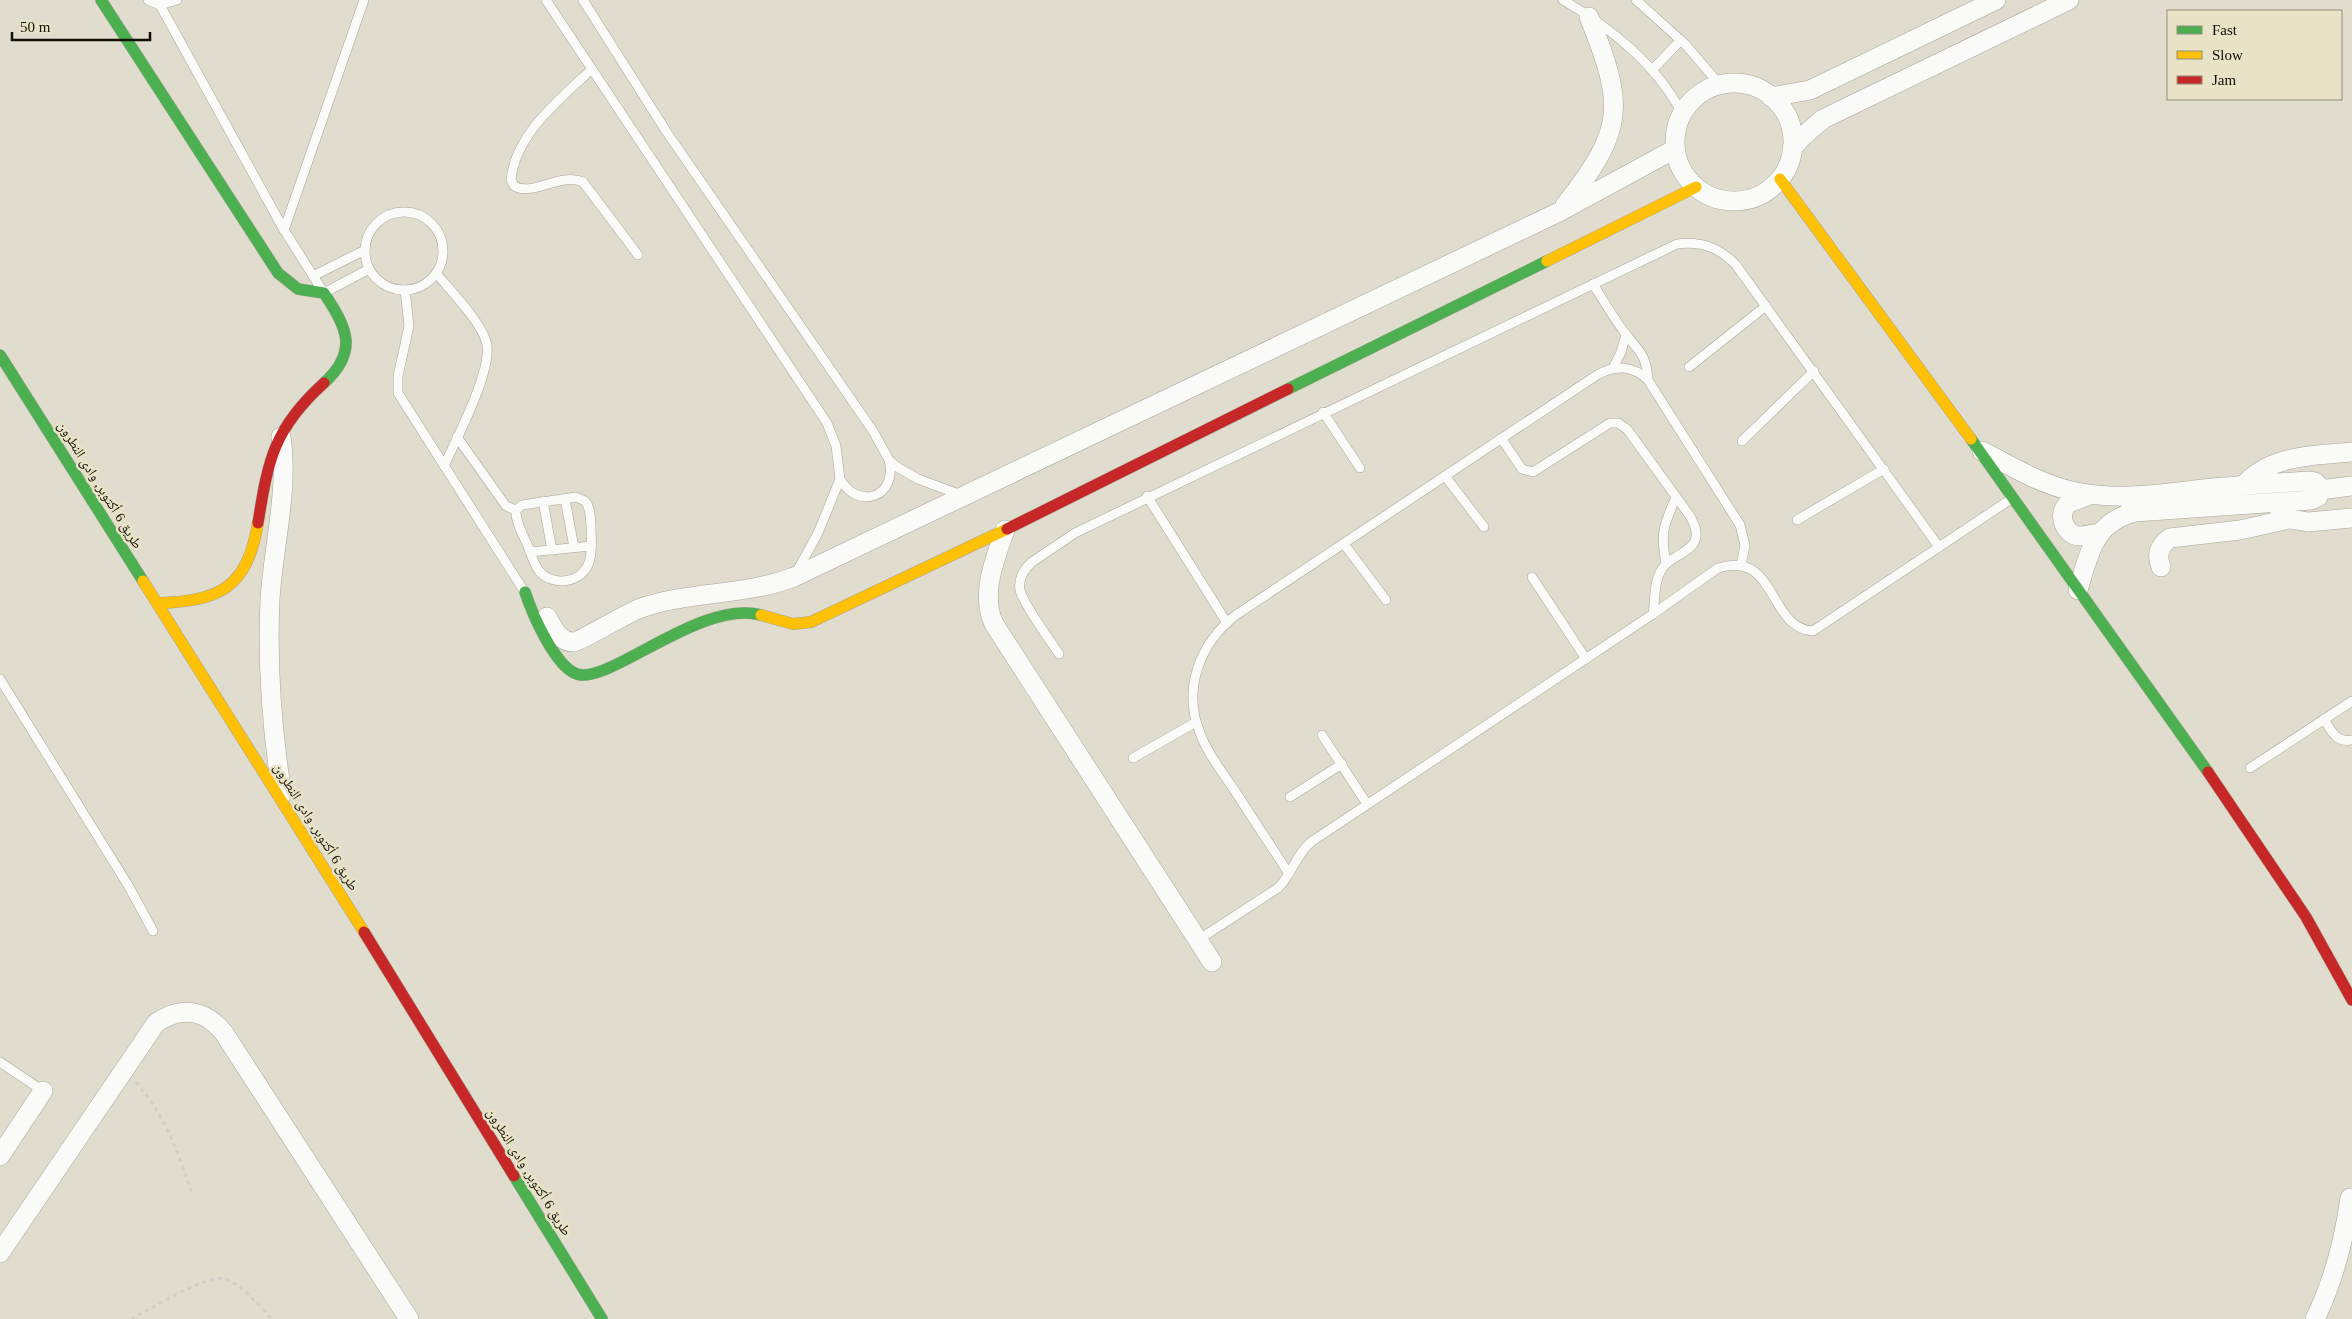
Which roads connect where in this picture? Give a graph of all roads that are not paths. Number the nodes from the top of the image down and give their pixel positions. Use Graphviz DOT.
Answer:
graph roads {
  1 [pos="101,0"];
  2 [pos="148,0"];
  3 [pos="176,0"];
  4 [pos="364,0"];
  5 [pos="546,0"];
  6 [pos="583,0"];
  7 [pos="1563,0"];
  8 [pos="1636,0"];
  9 [pos="1996,0"];
  10 [pos="2069,0"];
  11 [pos="160,5"];
  12 [pos="1589,17"];
  13 [pos="1681,40"];
  14 [pos="592,69"];
  15 [pos="1653,69"];
  16 [pos="1720,85"];
  17 [pos="1771,97"];
  18 [pos="1682,113"];
  19 [pos="1675,149"];
  20 [pos="1792,150"];
  21 [pos="1780,179"];
  22 [pos="1696,187"];
  23 [pos="1559,212"];
  24 [pos="284,230"];
  25 [pos="365,250"];
  26 [pos="638,255"];
  27 [pos="369,269"];
  28 [pos="436,272"];
  29 [pos="313,276"];
  30 [pos="1593,284"];
  31 [pos="405,290"];
  32 [pos="324,293"];
  33 [pos="1766,306"];
  34 [pos="1626,335"];
  35 [pos="0,355"];
  36 [pos="1689,367"];
  37 [pos="1613,368"];
  38 [pos="1814,371"];
  39 [pos="1648,380"];
  40 [pos="1323,412"];
  41 [pos="281,437"];
  42 [pos="457,437"];
  43 [pos="1502,438"];
  44 [pos="1742,441"];
  45 [pos="1980,451"];
  46 [pos="2352,452"];
  47 [pos="889,460"];
  48 [pos="444,466"];
  49 [pos="1360,468"];
  50 [pos="1884,469"];
  51 [pos="1445,476"];
  52 [pos="840,479"];
  53 [pos="2244,485"];
  54 [pos="2352,486"];
  55 [pos="2320,490"];
  56 [pos="2090,495"];
  57 [pos="964,496"];
  58 [pos="1147,496"];
  59 [pos="1676,497"];
  60 [pos="565,498"];
  61 [pos="2013,498"];
  62 [pos="543,502"];
  63 [pos="2250,506"];
  64 [pos="516,510"];
  65 [pos="2352,518"];
  66 [pos="1797,520"];
  67 [pos="2289,520"];
  68 [pos="1484,527"];
  69 [pos="1005,530"];
  70 [pos="2099,533"];
  71 [pos="1344,544"];
  72 [pos="591,546"];
  73 [pos="1939,547"];
  74 [pos="574,548"];
  75 [pos="552,550"];
  76 [pos="530,552"];
  77 [pos="1666,563"];
  78 [pos="1741,565"];
  79 [pos="2161,567"];
  80 [pos="794,577"];
  81 [pos="1532,577"];
  82 [pos="758,588"];
  83 [pos="2078,590"];
  84 [pos="525,592"];
  85 [pos="1386,600"];
  86 [pos="158,602"];
  87 [pos="1653,614"];
  88 [pos="764,616"];
  89 [pos="1226,623"];
  90 [pos="576,642"];
  91 [pos="1059,654"];
  92 [pos="1586,659"];
  93 [pos="572,672"];
  94 [pos="0,679"];
  95 [pos="2352,701"];
  96 [pos="2324,719"];
  97 [pos="1196,722"];
  98 [pos="1322,735"];
  99 [pos="2352,740"];
  100 [pos="1132,758"];
  101 [pos="1342,764"];
  102 [pos="2250,768"];
  103 [pos="1290,797"];
  104 [pos="283,802"];
  105 [pos="1368,804"];
  106 [pos="1289,874"];
  107 [pos="153,931"];
  108 [pos="1198,940"];
  109 [pos="1212,962"];
  110 [pos="2352,1000"];
  111 [pos="0,1062"];
  112 [pos="43,1091"];
  113 [pos="0,1156"];
  114 [pos="2351,1198"];
  115 [pos="0,1253"];
  116 [pos="409,1319"];
  117 [pos="602,1319"];
  118 [pos="2315,1319"];
  1 -- 32 [label="street"];
  2 -- 11 [label="lane"];
  3 -- 11 [label="lane"];
  4 -- 24 [label="lane"];
  5 -- 14 [label="lane"];
  6 -- 47 [label="lane"];
  7 -- 12 [label="lane"];
  8 -- 13 [label="lane"];
  9 -- 17 [label="street"];
  10 -- 20 [label="street"];
  11 -- 24 [label="lane"];
  12 -- 15 [label="lane"];
  12 -- 23 [label="street"];
  13 -- 15 [label="lane"];
  13 -- 16 [label="lane"];
  14 -- 26 [label="lane"];
  14 -- 52 [label="lane"];
  15 -- 18 [label="lane"];
  16 -- 17 [label="street"];
  16 -- 18 [label="street"];
  17 -- 20 [label="street"];
  18 -- 19 [label="street"];
  19 -- 22 [label="street"];
  19 -- 23 [label="street"];
  20 -- 21 [label="street"];
  21 -- 22 [label="street"];
  21 -- 45 [label="street"];
  22 -- 69 [label="street"];
  23 -- 57 [label="street"];
  24 -- 29 [label="lane"];
  25 -- 27 [label="lane"];
  25 -- 28 [label="lane"];
  25 -- 29 [label="lane"];
  27 -- 31 [label="lane"];
  27 -- 32 [label="lane"];
  28 -- 31 [label="lane"];
  28 -- 42 [label="lane"];
  29 -- 32 [label="lane"];
  30 -- 33 [label="lane"];
  30 -- 34 [label="lane"];
  30 -- 40 [label="lane"];
  31 -- 48 [label="lane"];
  32 -- 41 [label="street"];
  33 -- 36 [label="lane"];
  33 -- 38 [label="lane"];
  34 -- 37 [label="lane"];
  34 -- 39 [label="lane"];
  35 -- 86 [label="street, طريق 6 أكتوبر, وادى النطرون"];
  37 -- 39 [label="lane"];
  37 -- 43 [label="lane"];
  38 -- 44 [label="lane"];
  38 -- 50 [label="lane"];
  39 -- 78 [label="lane"];
  40 -- 49 [label="lane"];
  40 -- 58 [label="lane"];
  41 -- 86 [label="street"];
  41 -- 104 [label="street"];
  42 -- 48 [label="lane"];
  42 -- 64 [label="lane"];
  43 -- 51 [label="lane"];
  43 -- 59 [label="lane"];
  45 -- 56 [label="street"];
  45 -- 61 [label="street"];
  46 -- 53 [label="street"];
  47 -- 52 [label="lane"];
  47 -- 57 [label="lane"];
  48 -- 84 [label="lane"];
  50 -- 66 [label="lane"];
  50 -- 73 [label="lane"];
  51 -- 68 [label="lane"];
  51 -- 71 [label="lane"];
  52 -- 80 [label="lane"];
  53 -- 55 [label="street"];
  53 -- 56 [label="street"];
  54 -- 55 [label="street"];
  55 -- 63 [label="street"];
  56 -- 70 [label="street"];
  57 -- 80 [label="street"];
  58 -- 89 [label="lane"];
  58 -- 91 [label="lane"];
  59 -- 77 [label="lane"];
  59 -- 77 [label="lane"];
  60 -- 62 [label="lane"];
  60 -- 72 [label="lane"];
  60 -- 74 [label="lane"];
  61 -- 73 [label="lane"];
  61 -- 83 [label="street"];
  62 -- 64 [label="lane"];
  62 -- 75 [label="lane"];
  63 -- 67 [label="street"];
  63 -- 70 [label="street"];
  64 -- 76 [label="lane"];
  65 -- 67 [label="street"];
  67 -- 79 [label="street"];
  69 -- 88 [label="street"];
  69 -- 108 [label="street"];
  70 -- 83 [label="street"];
  71 -- 85 [label="lane"];
  71 -- 89 [label="lane"];
  72 -- 74 [label="lane"];
  72 -- 76 [label="lane"];
  73 -- 78 [label="lane"];
  74 -- 75 [label="lane"];
  75 -- 76 [label="lane"];
  77 -- 87 [label="lane"];
  78 -- 87 [label="lane"];
  80 -- 82 [label="street"];
  81 -- 92 [label="lane"];
  82 -- 88 [label="street"];
  82 -- 90 [label="street"];
  83 -- 110 [label="street"];
  84 -- 90 [label="street"];
  84 -- 93 [label="street"];
  86 -- 104 [label="street, طريق 6 أكتوبر, وادى النطرون"];
  87 -- 92 [label="lane"];
  88 -- 93 [label="street"];
  89 -- 97 [label="lane"];
  90 -- 93 [label="street"];
  92 -- 105 [label="lane"];
  94 -- 107 [label="lane"];
  95 -- 96 [label="lane"];
  96 -- 99 [label="lane"];
  96 -- 102 [label="lane"];
  97 -- 100 [label="lane"];
  97 -- 106 [label="lane"];
  98 -- 101 [label="lane"];
  101 -- 103 [label="lane"];
  101 -- 105 [label="lane"];
  104 -- 117 [label="street, طريق 6 أكتوبر, وادى النطرون"];
  105 -- 106 [label="lane"];
  106 -- 108 [label="lane"];
  108 -- 109 [label="street"];
  111 -- 112 [label="lane"];
  112 -- 113 [label="street"];
  114 -- 118 [label="street"];
  115 -- 116 [label="street"];
}
